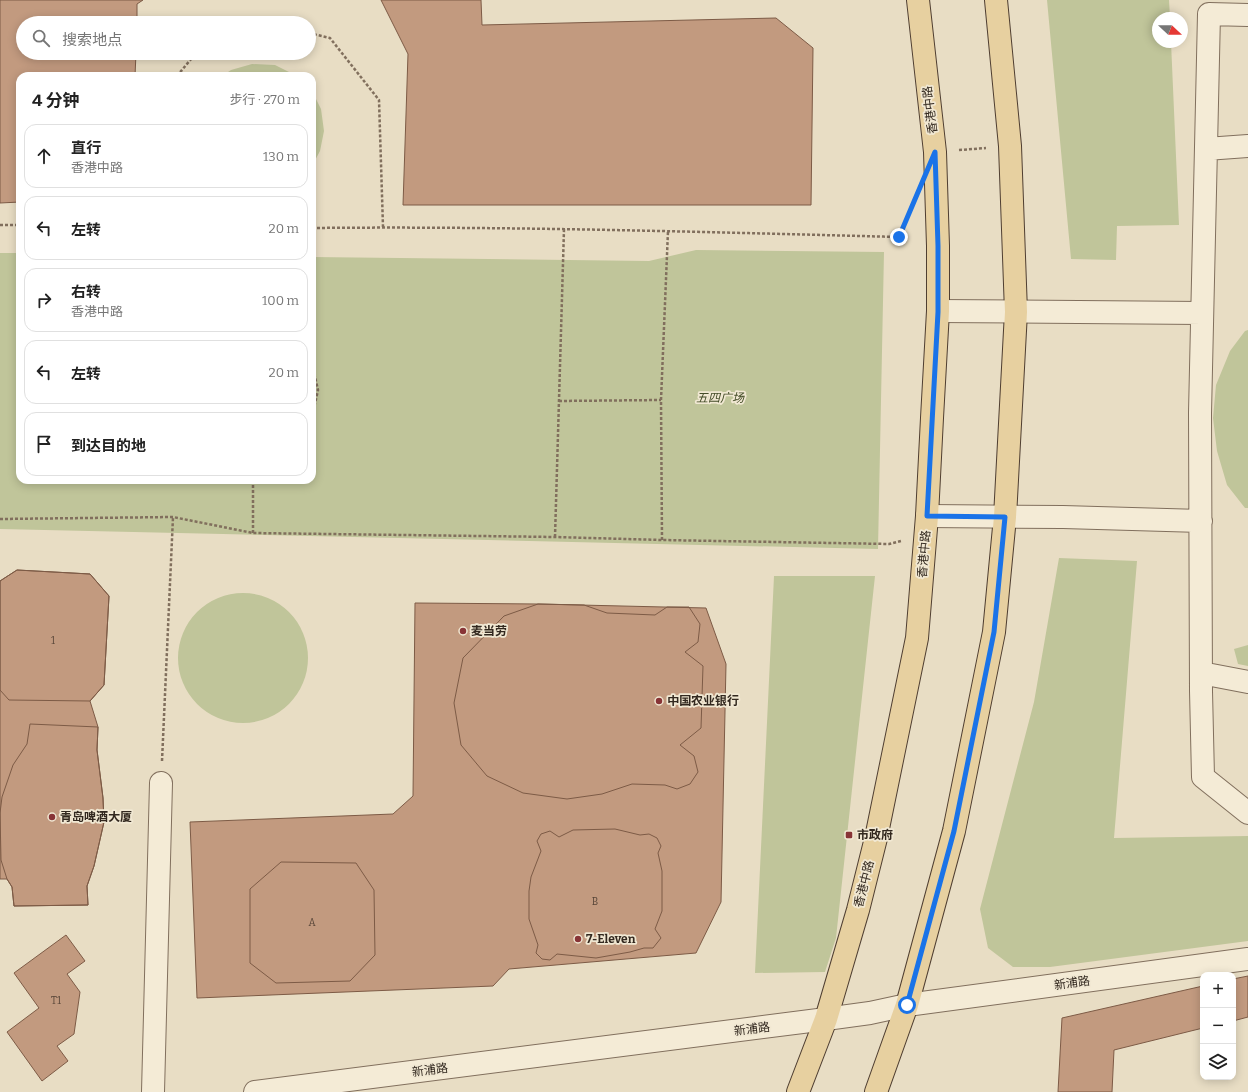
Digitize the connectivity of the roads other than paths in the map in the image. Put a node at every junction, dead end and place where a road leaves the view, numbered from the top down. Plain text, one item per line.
1 (918, 0) edge
2 (996, 0) edge
3 (1248, 15) edge
4 (1248, 146) edge
5 (1206, 149) junction
6 (938, 312) junction
7 (1016, 312) junction
8 (1202, 313) junction
9 (1005, 517) junction
10 (1201, 521) junction
11 (926, 526) junction
12 (1201, 673) junction
13 (1248, 682) edge
14 (161, 783) road end
15 (1248, 813) edge
16 (1248, 959) edge
17 (907, 1005) junction
18 (826, 1019) junction
19 (152, 1092) edge
20 (255, 1092) edge
21 (798, 1092) edge
22 (876, 1092) edge

1 - 6 main road, 香港中路
2 - 7 main road
3 - 5 street
4 - 5 street
5 - 8 street
6 - 7 street
6 - 11 main road, 香港中路
7 - 8 street
7 - 9 main road
8 - 10 street
9 - 10 street
9 - 11 street
9 - 17 main road
10 - 12 street
11 - 18 main road, 香港中路
12 - 13 street
12 - 15 street
14 - 19 street
16 - 17 street, 新浦路
17 - 18 street, 新浦路
17 - 22 main road
18 - 20 street, 新浦路
18 - 21 main road, 香港中路

